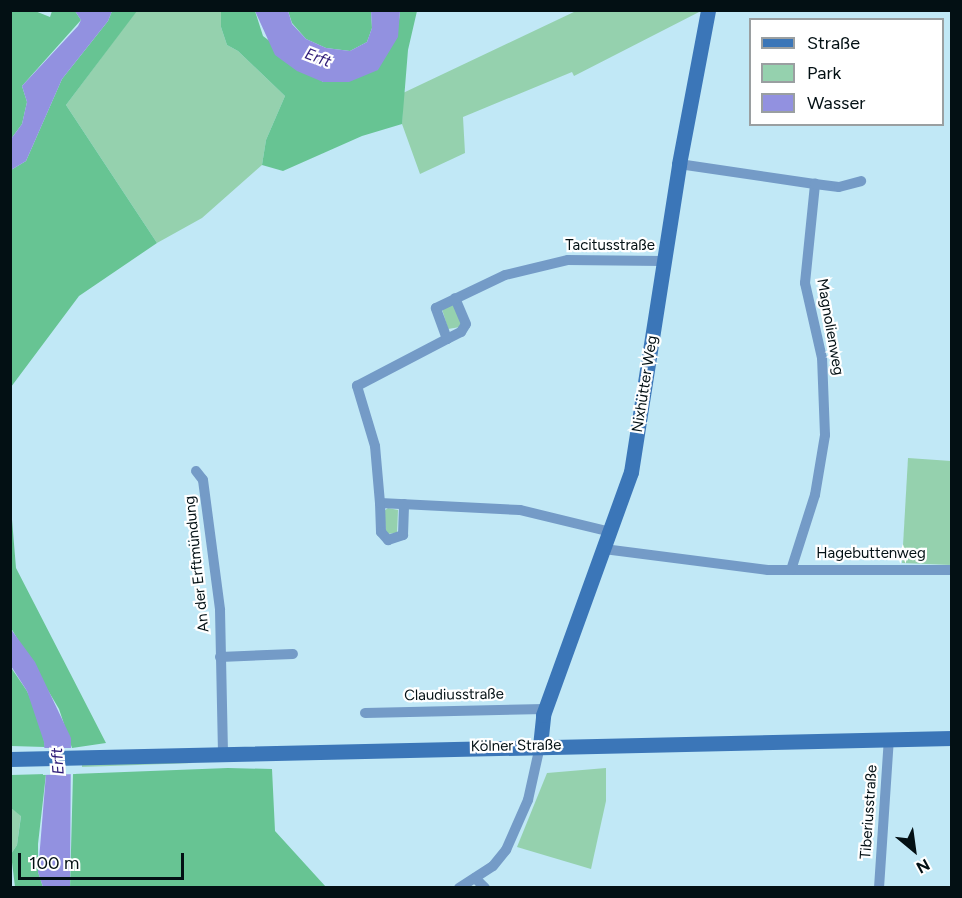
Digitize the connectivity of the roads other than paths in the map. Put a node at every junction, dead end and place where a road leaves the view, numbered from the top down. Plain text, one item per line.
1 (708, 10) edge
2 (679, 164) junction
3 (861, 181) dead end
4 (815, 184) junction
5 (663, 261) junction
6 (455, 298) junction
7 (447, 339) junction
8 (196, 471) dead end
9 (380, 503) junction
10 (404, 504) junction
11 (611, 532) junction
12 (604, 549) junction
13 (791, 570) junction
14 (951, 570) edge
15 (293, 654) dead end
16 (220, 657) junction
17 (545, 709) junction
18 (364, 713) dead end
19 (889, 738) junction
20 (951, 738) edge
21 (540, 746) junction
22 (223, 754) junction
23 (10, 759) edge
24 (475, 878) junction
25 (459, 888) edge
26 (485, 888) edge
27 (879, 888) edge

1 - 2 main road, Nixhütter Weg
2 - 4 street
2 - 5 main road, Nixhütter Weg
3 - 4 street
4 - 13 street, Magnolienweg
5 - 6 street, Tacitusstraße
5 - 11 main road, Nixhütter Weg
6 - 7 street
6 - 7 street, Tacitusstraße
7 - 9 street
8 - 16 street, An der Erftmündung
9 - 10 street
9 - 10 street
10 - 11 street
11 - 12 main road, Nixhütter Weg
12 - 13 street
12 - 17 main road, Nixhütter Weg
13 - 14 street, Hagebuttenweg
15 - 16 street
16 - 22 street, An der Erftmündung
17 - 18 street, Claudiusstraße
17 - 21 main road, Nixhütter Weg
19 - 20 main road, Kölner Straße
19 - 21 main road, Kölner Straße
19 - 27 street, Tiberiusstraße
21 - 22 main road, Kölner Straße
21 - 24 street
22 - 23 main road, Kölner Straße
24 - 25 street
24 - 26 street

